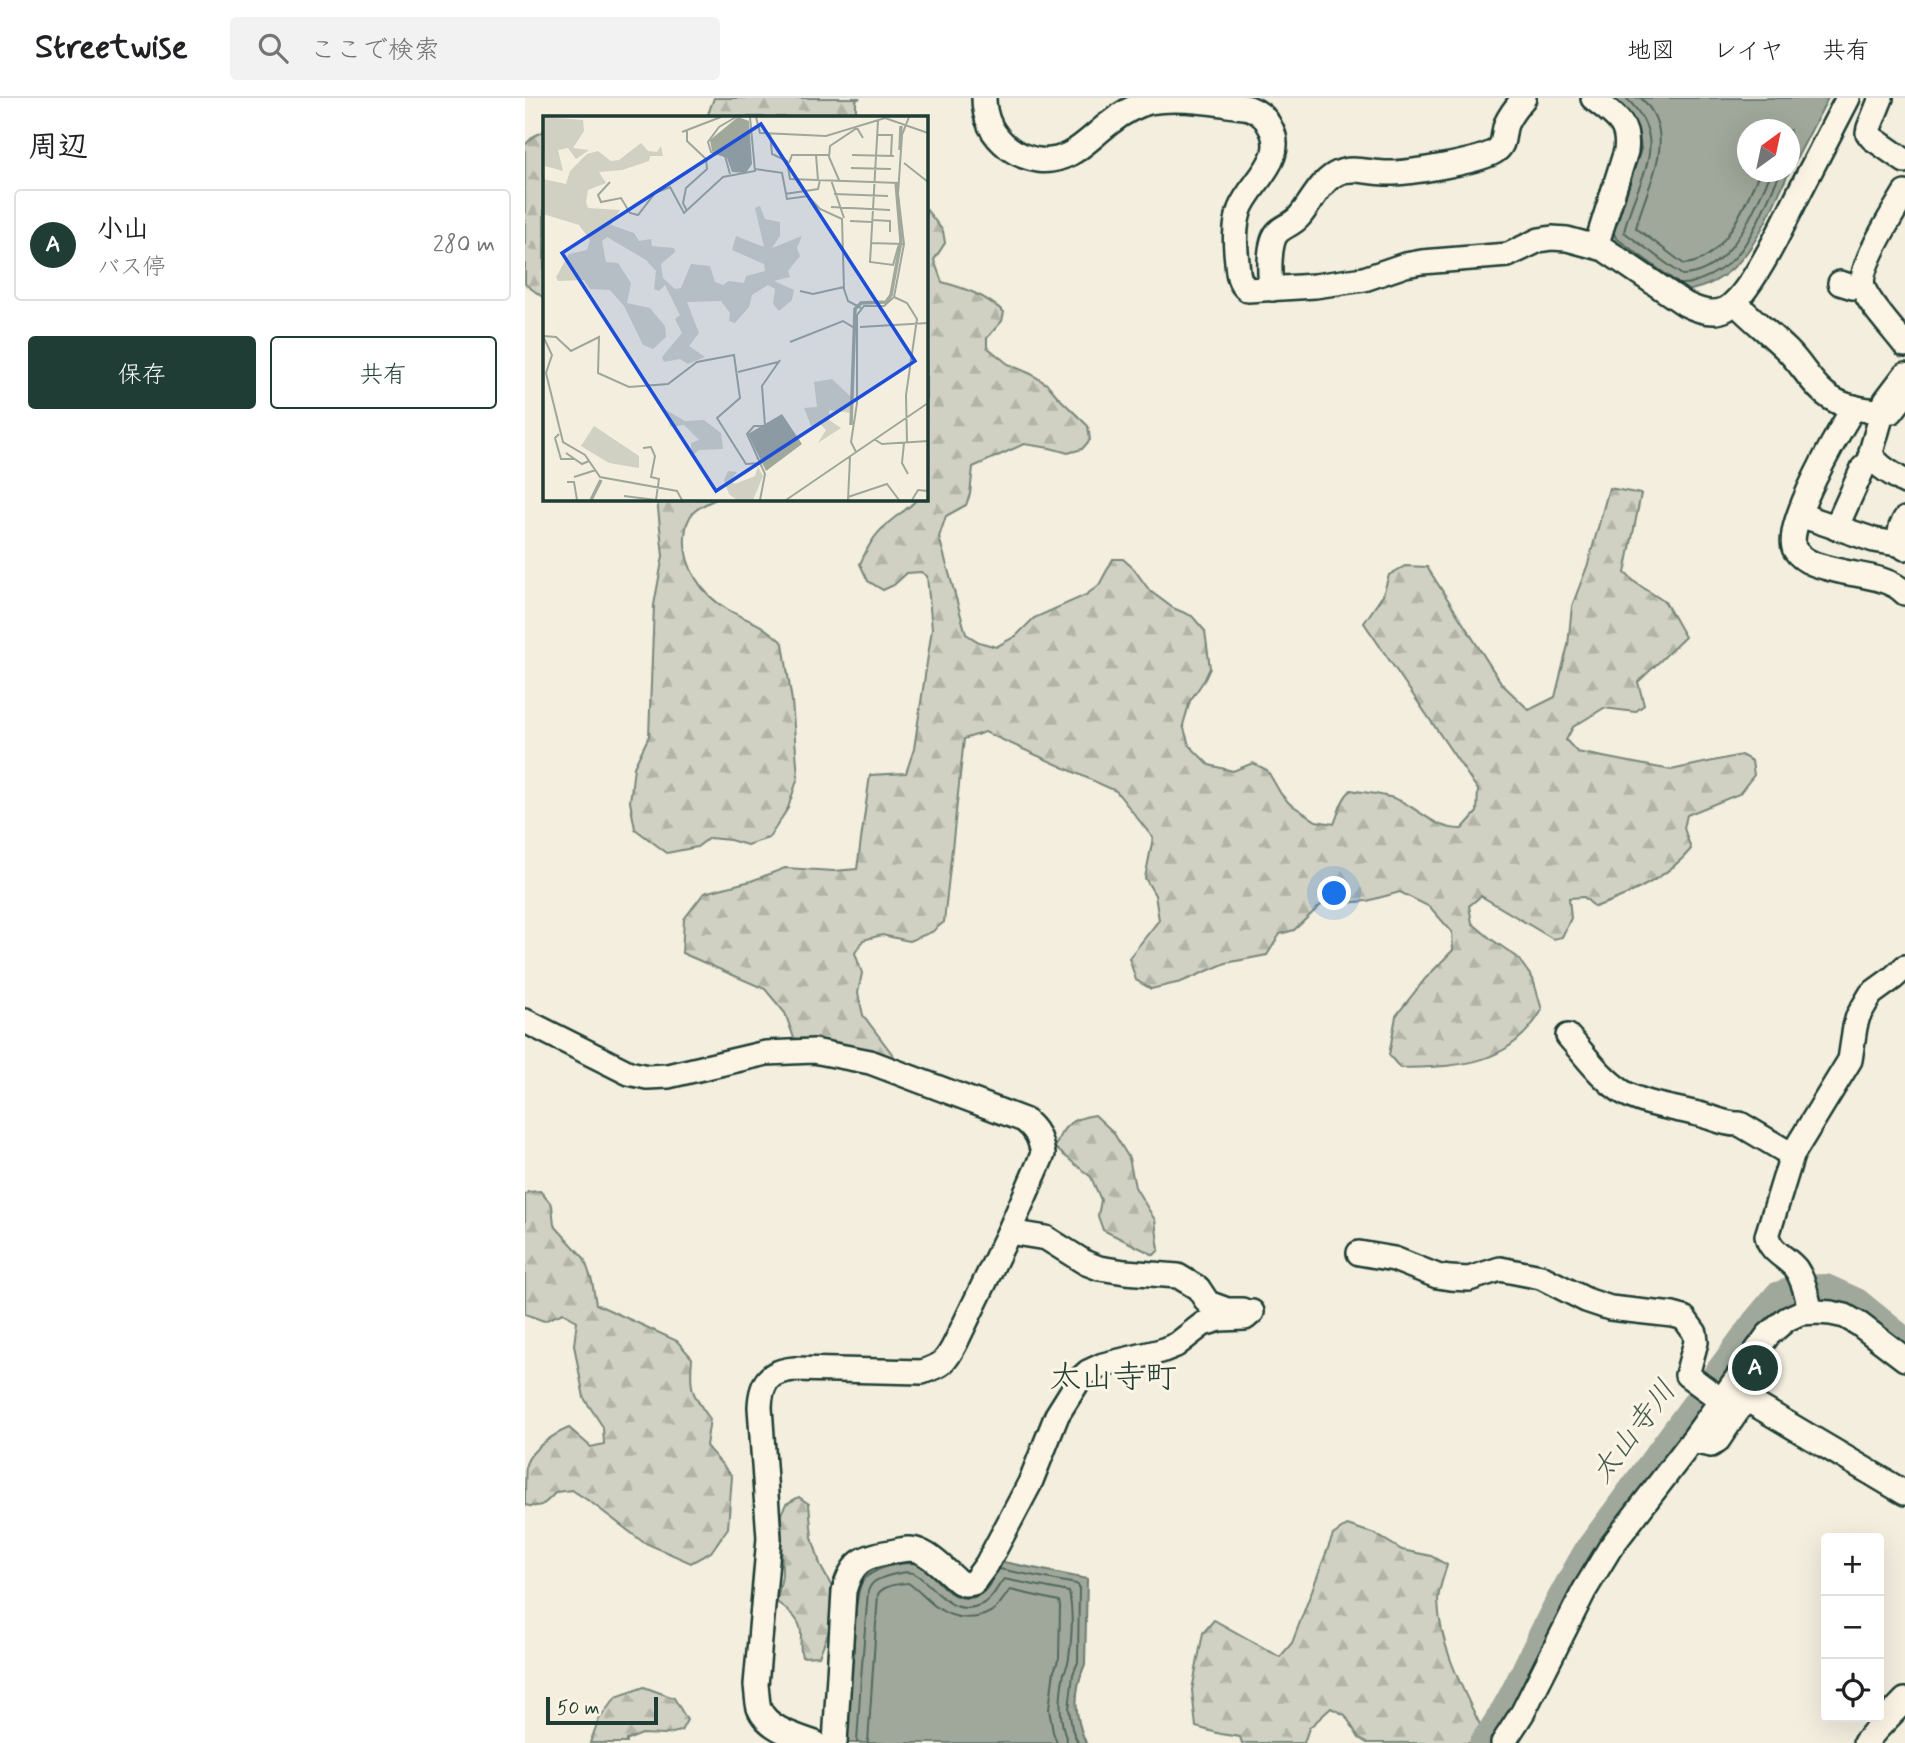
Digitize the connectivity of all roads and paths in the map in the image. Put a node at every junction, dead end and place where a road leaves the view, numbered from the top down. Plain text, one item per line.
1 (984, 98) edge
2 (1524, 98) edge
3 (1593, 98) edge
4 (1848, 98) edge
5 (1881, 98) edge
6 (1905, 161) edge
7 (1905, 193) edge
8 (1596, 246) junction
9 (1840, 283) dead end
10 (1863, 286) junction
11 (1272, 289) junction
12 (1735, 302) junction
13 (1905, 345) edge
14 (1905, 375) edge
15 (1905, 394) edge
16 (1854, 407) junction
17 (1883, 411) junction
18 (1873, 458) junction
19 (1905, 482) edge
20 (1800, 515) junction
21 (1905, 519) edge
22 (1836, 528) junction
23 (1902, 546) edge
24 (1905, 593) edge
25 (1905, 967) edge
26 (525, 1020) edge
27 (1568, 1036) dead end
28 (1792, 1155) junction
29 (1009, 1232) junction
30 (1359, 1253) dead end
31 (1811, 1312) junction
32 (1758, 1349) junction
33 (1905, 1359) edge
34 (1712, 1394) junction
35 (1746, 1399) junction
36 (1692, 1441) junction
37 (1905, 1493) edge
38 (1905, 1700) edge
39 (815, 1743) edge
40 (835, 1743) edge
41 (1503, 1743) edge
42 (1865, 1743) edge

1 - 11 street
2 - 11 street
3 - 8 street
4 - 12 street
5 - 6 street
7 - 10 street
8 - 11 street
8 - 12 street
9 - 10 street
10 - 13 street
12 - 16 street
14 - 17 street
15 - 17 street
16 - 17 street
16 - 20 street
17 - 18 street
18 - 19 street
18 - 22 street
20 - 22 street
20 - 24 street
21 - 23 street
22 - 23 street
25 - 28 street
26 - 29 street
27 - 28 street
28 - 31 street
29 - 39 street
29 - 40 street
30 - 34 street
31 - 32 street
31 - 33 street
32 - 34 street
32 - 35 street
34 - 36 street
35 - 36 street
35 - 37 street
36 - 41 street
38 - 42 street

